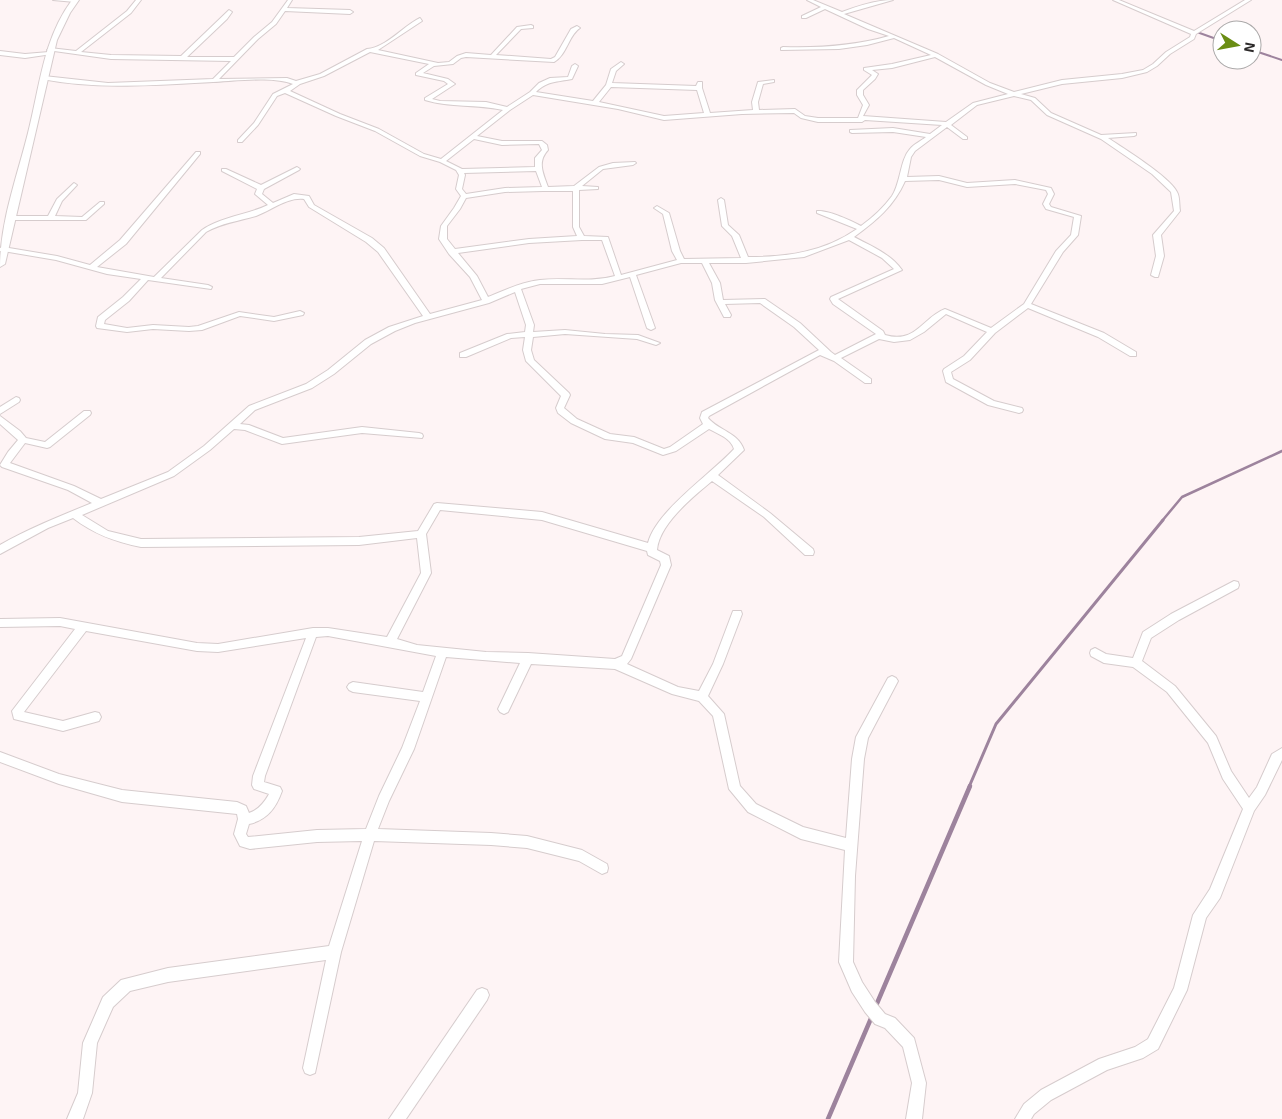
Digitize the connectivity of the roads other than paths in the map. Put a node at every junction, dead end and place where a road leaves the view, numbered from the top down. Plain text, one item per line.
1 (56, 0) edge
2 (139, 0) edge
3 (290, 0) edge
4 (809, 0) edge
5 (891, 0) edge
6 (1115, 0) edge
7 (1249, 0) edge
8 (76, 1) edge
9 (824, 8) junction
10 (285, 9) junction
11 (228, 12) dead end
12 (350, 12) dead end
13 (841, 12) junction
14 (804, 17) dead end
15 (420, 20) dead end
16 (531, 27) dead end
17 (577, 28) dead end
18 (1194, 33) junction
19 (894, 36) junction
20 (783, 49) dead end
21 (373, 50) junction
22 (49, 52) junction
23 (78, 52) junction
24 (0, 53) edge
25 (936, 55) junction
26 (183, 57) junction
27 (492, 57) junction
28 (236, 59) junction
29 (433, 64) junction
30 (621, 64) dead end
31 (575, 66) dead end
32 (44, 78) junction
33 (215, 80) junction
34 (772, 81) dead end
35 (296, 83) junction
36 (609, 85) junction
37 (288, 89) junction
38 (532, 93) junction
39 (1013, 94) junction
40 (595, 103) junction
41 (508, 108) junction
42 (756, 112) junction
43 (708, 115) junction
44 (864, 118) junction
45 (946, 124) junction
46 (852, 131) dead end
47 (1134, 134) dead end
48 (930, 136) junction
49 (472, 137) junction
50 (965, 138) dead end
51 (1104, 138) junction
52 (240, 141) dead end
53 (198, 153) dead end
54 (442, 160) junction
55 (633, 163) dead end
56 (297, 169) dead end
57 (540, 169) junction
58 (224, 170) dead end
59 (461, 171) junction
60 (903, 179) junction
61 (74, 185) dead end
62 (261, 188) junction
63 (576, 188) junction
64 (596, 188) dead end
65 (546, 190) junction
66 (464, 196) junction
67 (721, 200) dead end
68 (102, 203) dead end
69 (272, 205) junction
70 (657, 208) dead end
71 (819, 212) dead end
72 (10, 218) junction
73 (50, 218) junction
74 (862, 229) junction
75 (582, 238) junction
76 (850, 238) junction
77 (3, 249) junction
78 (452, 252) junction
79 (681, 261) junction
80 (705, 261) junction
81 (746, 261) junction
82 (0, 264) edge
83 (91, 268) junction
84 (632, 273) junction
85 (1155, 275) dead end
86 (146, 278) junction
87 (619, 278) junction
88 (155, 280) junction
89 (208, 287) dead end
90 (516, 288) junction
91 (486, 301) junction
92 (720, 302) junction
93 (1027, 305) junction
94 (300, 312) dead end
95 (727, 315) dead end
96 (428, 317) junction
97 (651, 328) dead end
98 (992, 331) junction
99 (530, 334) junction
100 (879, 337) junction
101 (656, 343) dead end
102 (1133, 354) dead end
103 (463, 355) dead end
104 (831, 355) junction
105 (868, 381) dead end
106 (16, 400) dead end
107 (1019, 410) dead end
108 (0, 411) edge
109 (87, 413) dead end
110 (0, 419) edge
111 (708, 425) junction
112 (232, 426) junction
113 (419, 436) dead end
114 (23, 440) junction
115 (711, 476) junction
116 (100, 503) junction
117 (74, 514) junction
118 (421, 534) junction
119 (647, 545) junction
120 (0, 550) edge
121 (809, 552) dead end
122 (1234, 585) dead end
123 (737, 614) dead end
124 (0, 623) edge
125 (82, 628) junction
126 (313, 632) junction
127 (390, 642) junction
128 (443, 651) junction
129 (1095, 653) dead end
130 (528, 658) junction
131 (1136, 663) junction
132 (616, 664) junction
133 (892, 681) dead end
134 (353, 687) dead end
135 (426, 697) junction
136 (702, 697) junction
137 (504, 709) dead end
138 (96, 717) dead end
139 (1282, 754) edge
140 (0, 757) edge
141 (1249, 808) junction
142 (244, 819) junction
143 (370, 835) junction
144 (852, 845) junction
145 (602, 868) dead end
146 (334, 952) junction
147 (482, 995) dead end
148 (310, 1068) dead end
149 (75, 1119) edge
150 (397, 1119) edge
151 (914, 1119) edge
152 (1023, 1119) edge

1 - 8 street
2 - 23 street
3 - 10 street
4 - 9 street
5 - 13 street
6 - 18 street
7 - 18 street
8 - 22 main road
9 - 13 street
9 - 14 street
10 - 12 street
10 - 28 street
11 - 26 street
13 - 19 street
15 - 21 street
16 - 27 street
17 - 27 street
18 - 39 street
19 - 20 street
19 - 25 street
21 - 29 street
21 - 35 street
22 - 23 street
22 - 24 street
22 - 32 main road
23 - 26 street
25 - 39 street
25 - 44 street
26 - 28 street
27 - 29 street
28 - 33 street
29 - 41 street
30 - 36 street
31 - 38 street
32 - 33 street
32 - 72 main road
33 - 35 street
34 - 42 street
35 - 37 street
36 - 40 street
36 - 43 street
37 - 52 street
37 - 54 street
38 - 40 street
38 - 41 street
39 - 45 street
39 - 51 street
40 - 43 street
41 - 49 street
42 - 43 street
42 - 44 street
44 - 45 street
45 - 48 street
45 - 50 street
46 - 48 street
47 - 51 street
48 - 60 street
49 - 54 street
49 - 57 street
51 - 85 street
53 - 83 street
54 - 59 street
55 - 63 street
56 - 62 street
57 - 59 street
57 - 65 street
58 - 62 street
59 - 66 street
60 - 74 street
60 - 93 street
61 - 73 street
62 - 69 street
63 - 64 street
63 - 65 street
63 - 75 street
65 - 66 street
66 - 78 street
67 - 81 street
68 - 73 street
69 - 88 street
69 - 96 street
70 - 79 street
71 - 74 street
72 - 73 street
72 - 77 main road
74 - 76 street
75 - 78 street
75 - 87 street
76 - 81 street
76 - 100 street
77 - 82 main road
77 - 83 street
78 - 91 street
79 - 80 street
79 - 84 street
80 - 81 street
80 - 92 street
83 - 86 street
84 - 87 street
84 - 97 street
86 - 88 street
86 - 94 street
87 - 90 street
88 - 89 street
90 - 91 street
90 - 99 street
91 - 96 street
92 - 95 street
92 - 104 street
93 - 98 street
93 - 102 street
96 - 112 street
98 - 100 street
98 - 107 street
99 - 101 street
99 - 103 street
99 - 111 street
100 - 104 street
104 - 105 street
104 - 111 street
106 - 108 street
109 - 114 street
110 - 114 street
111 - 115 street
112 - 113 street
112 - 116 street
114 - 116 street
115 - 119 street
115 - 121 street
116 - 117 street
117 - 118 street
117 - 120 street
118 - 119 street
118 - 127 street
119 - 132 street
122 - 131 street
123 - 136 street
124 - 125 street
125 - 126 street
125 - 138 street
126 - 127 street
126 - 142 street
127 - 128 street
128 - 130 street
128 - 135 street
129 - 131 street
130 - 132 street
130 - 137 street
131 - 141 street
132 - 136 street
133 - 144 street
134 - 135 street
135 - 143 street
136 - 144 street
139 - 141 street
140 - 142 street
141 - 152 street
142 - 143 street
143 - 145 street
143 - 146 street
144 - 151 street
146 - 148 street
146 - 149 street
147 - 150 street

